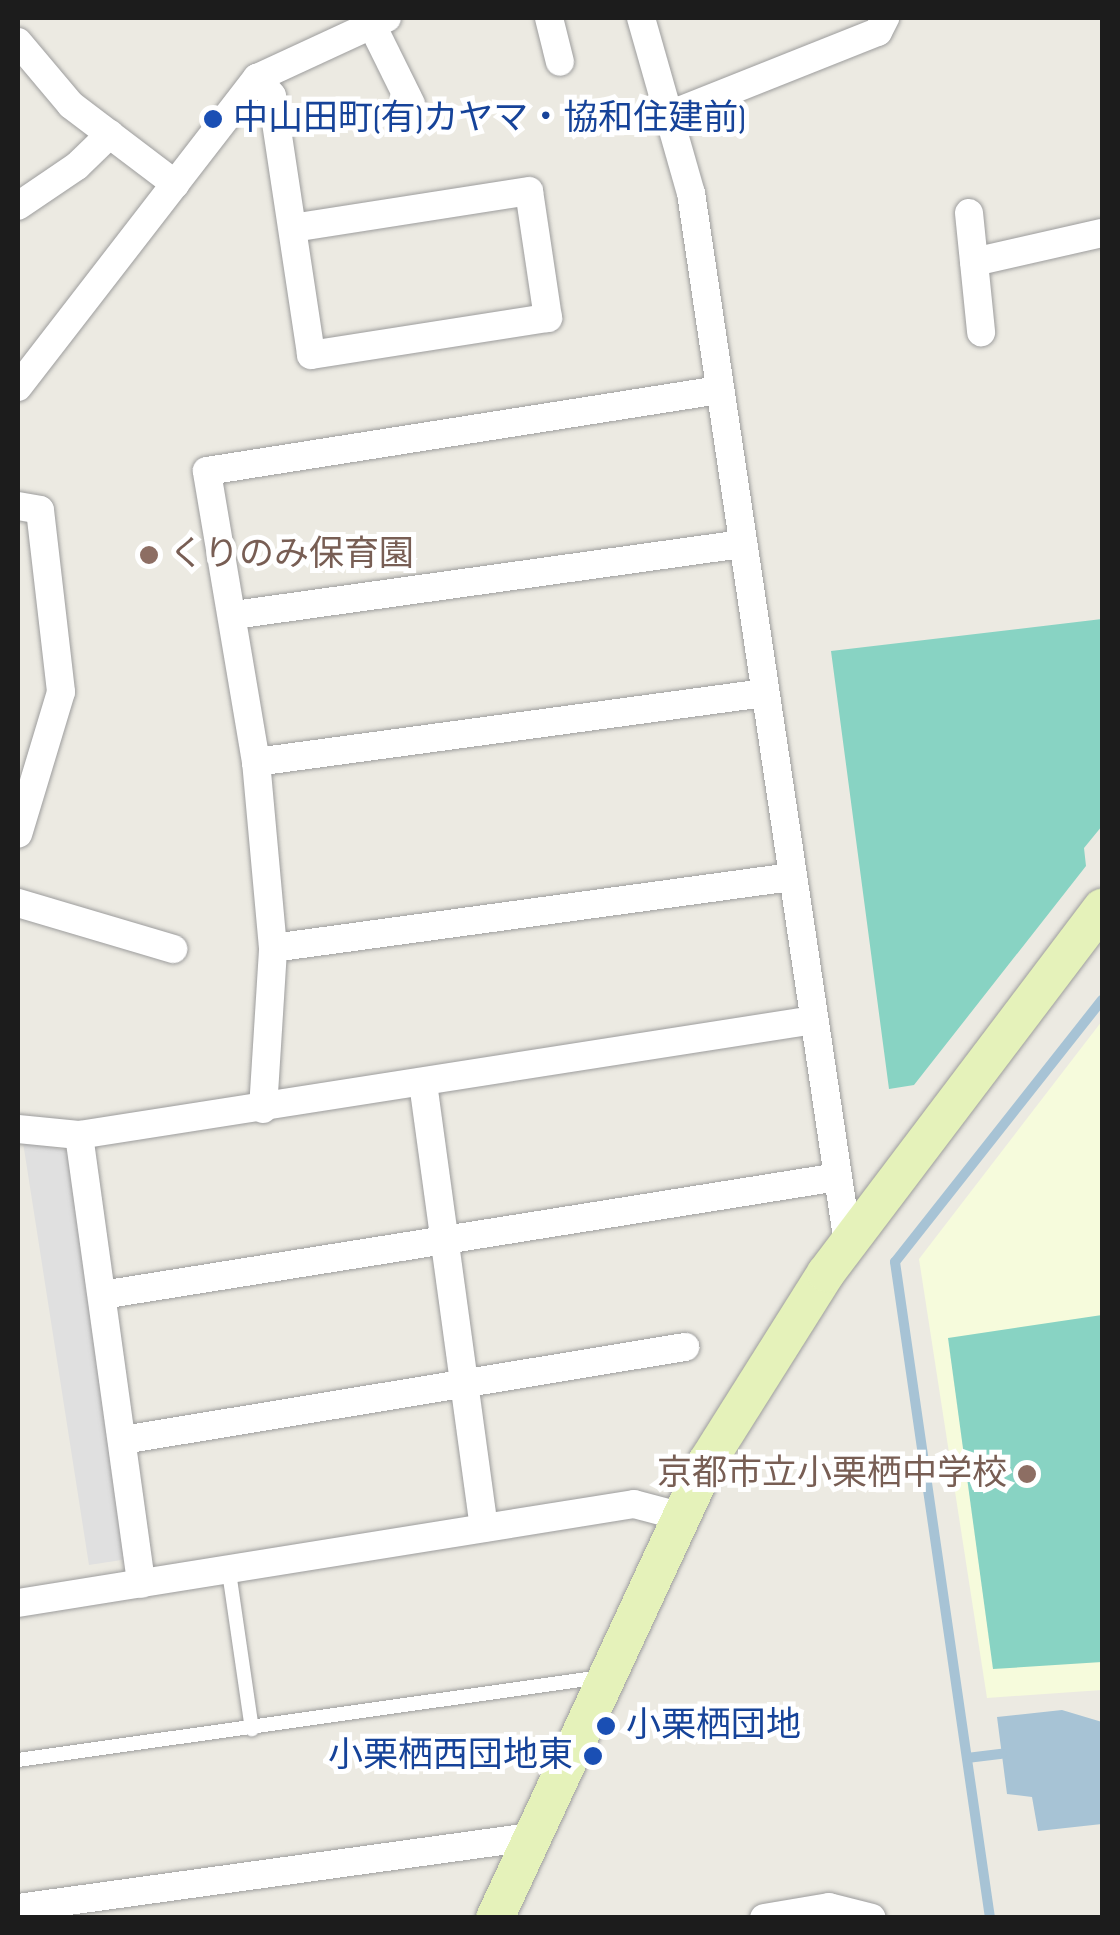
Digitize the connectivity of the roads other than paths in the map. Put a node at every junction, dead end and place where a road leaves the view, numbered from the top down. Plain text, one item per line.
1 (550, 18) edge
2 (641, 18) edge
3 (886, 18) edge
4 (380, 21) edge
5 (18, 42) edge
6 (560, 62) dead end
7 (257, 78) junction
8 (411, 104) dead end
9 (668, 115) junction
10 (110, 134) junction
11 (175, 184) junction
12 (18, 206) edge
13 (969, 213) dead end
14 (292, 228) junction
15 (1102, 234) edge
16 (974, 262) junction
17 (981, 332) dead end
18 (18, 387) edge
19 (719, 390) junction
20 (18, 506) edge
21 (742, 544) junction
22 (234, 615) junction
23 (764, 694) junction
24 (256, 762) junction
25 (18, 834) edge
26 (791, 877) junction
27 (18, 903) edge
28 (1102, 908) edge
29 (273, 948) junction
30 (173, 949) dead end
31 (813, 1020) junction
32 (424, 1082) junction
33 (263, 1109) junction
34 (18, 1128) edge
35 (79, 1135) junction
36 (838, 1177) junction
37 (444, 1241) junction
38 (848, 1243) junction
39 (102, 1295) junction
40 (685, 1347) dead end
41 (463, 1384) junction
42 (123, 1440) junction
43 (679, 1516) junction
44 (484, 1528) junction
45 (229, 1572) junction
46 (141, 1584) junction
47 (18, 1602) edge
48 (602, 1676) junction
49 (252, 1728) junction
50 (18, 1760) edge
51 (530, 1837) junction
52 (18, 1908) edge
53 (495, 1918) edge
54 (764, 1918) edge
55 (872, 1918) edge

1 - 6 street
2 - 9 street
3 - 9 street
4 - 7 street
4 - 8 street
5 - 10 street
7 - 11 street
7 - 14 street
9 - 19 street
10 - 11 street
10 - 12 street
11 - 18 street
13 - 16 street
14 - 14 street
15 - 16 street
16 - 17 street
19 - 21 street
19 - 22 street
20 - 25 street
21 - 22 street
21 - 23 street
22 - 24 street
23 - 24 street
23 - 26 street
24 - 29 street
26 - 29 street
26 - 31 street
27 - 30 street
28 - 38 street
29 - 33 street
31 - 32 street
31 - 36 street
32 - 33 street
32 - 37 street
33 - 35 street
34 - 35 street
35 - 39 street
36 - 37 street
36 - 38 street
37 - 39 street
37 - 41 street
38 - 43 street
39 - 42 street
40 - 41 street
41 - 42 street
41 - 44 street
42 - 46 street
43 - 44 street
43 - 48 street
44 - 45 street
45 - 46 street
45 - 49 lane
46 - 47 street
48 - 49 lane
48 - 51 street
49 - 50 lane
51 - 52 street
51 - 53 street
54 - 55 street

